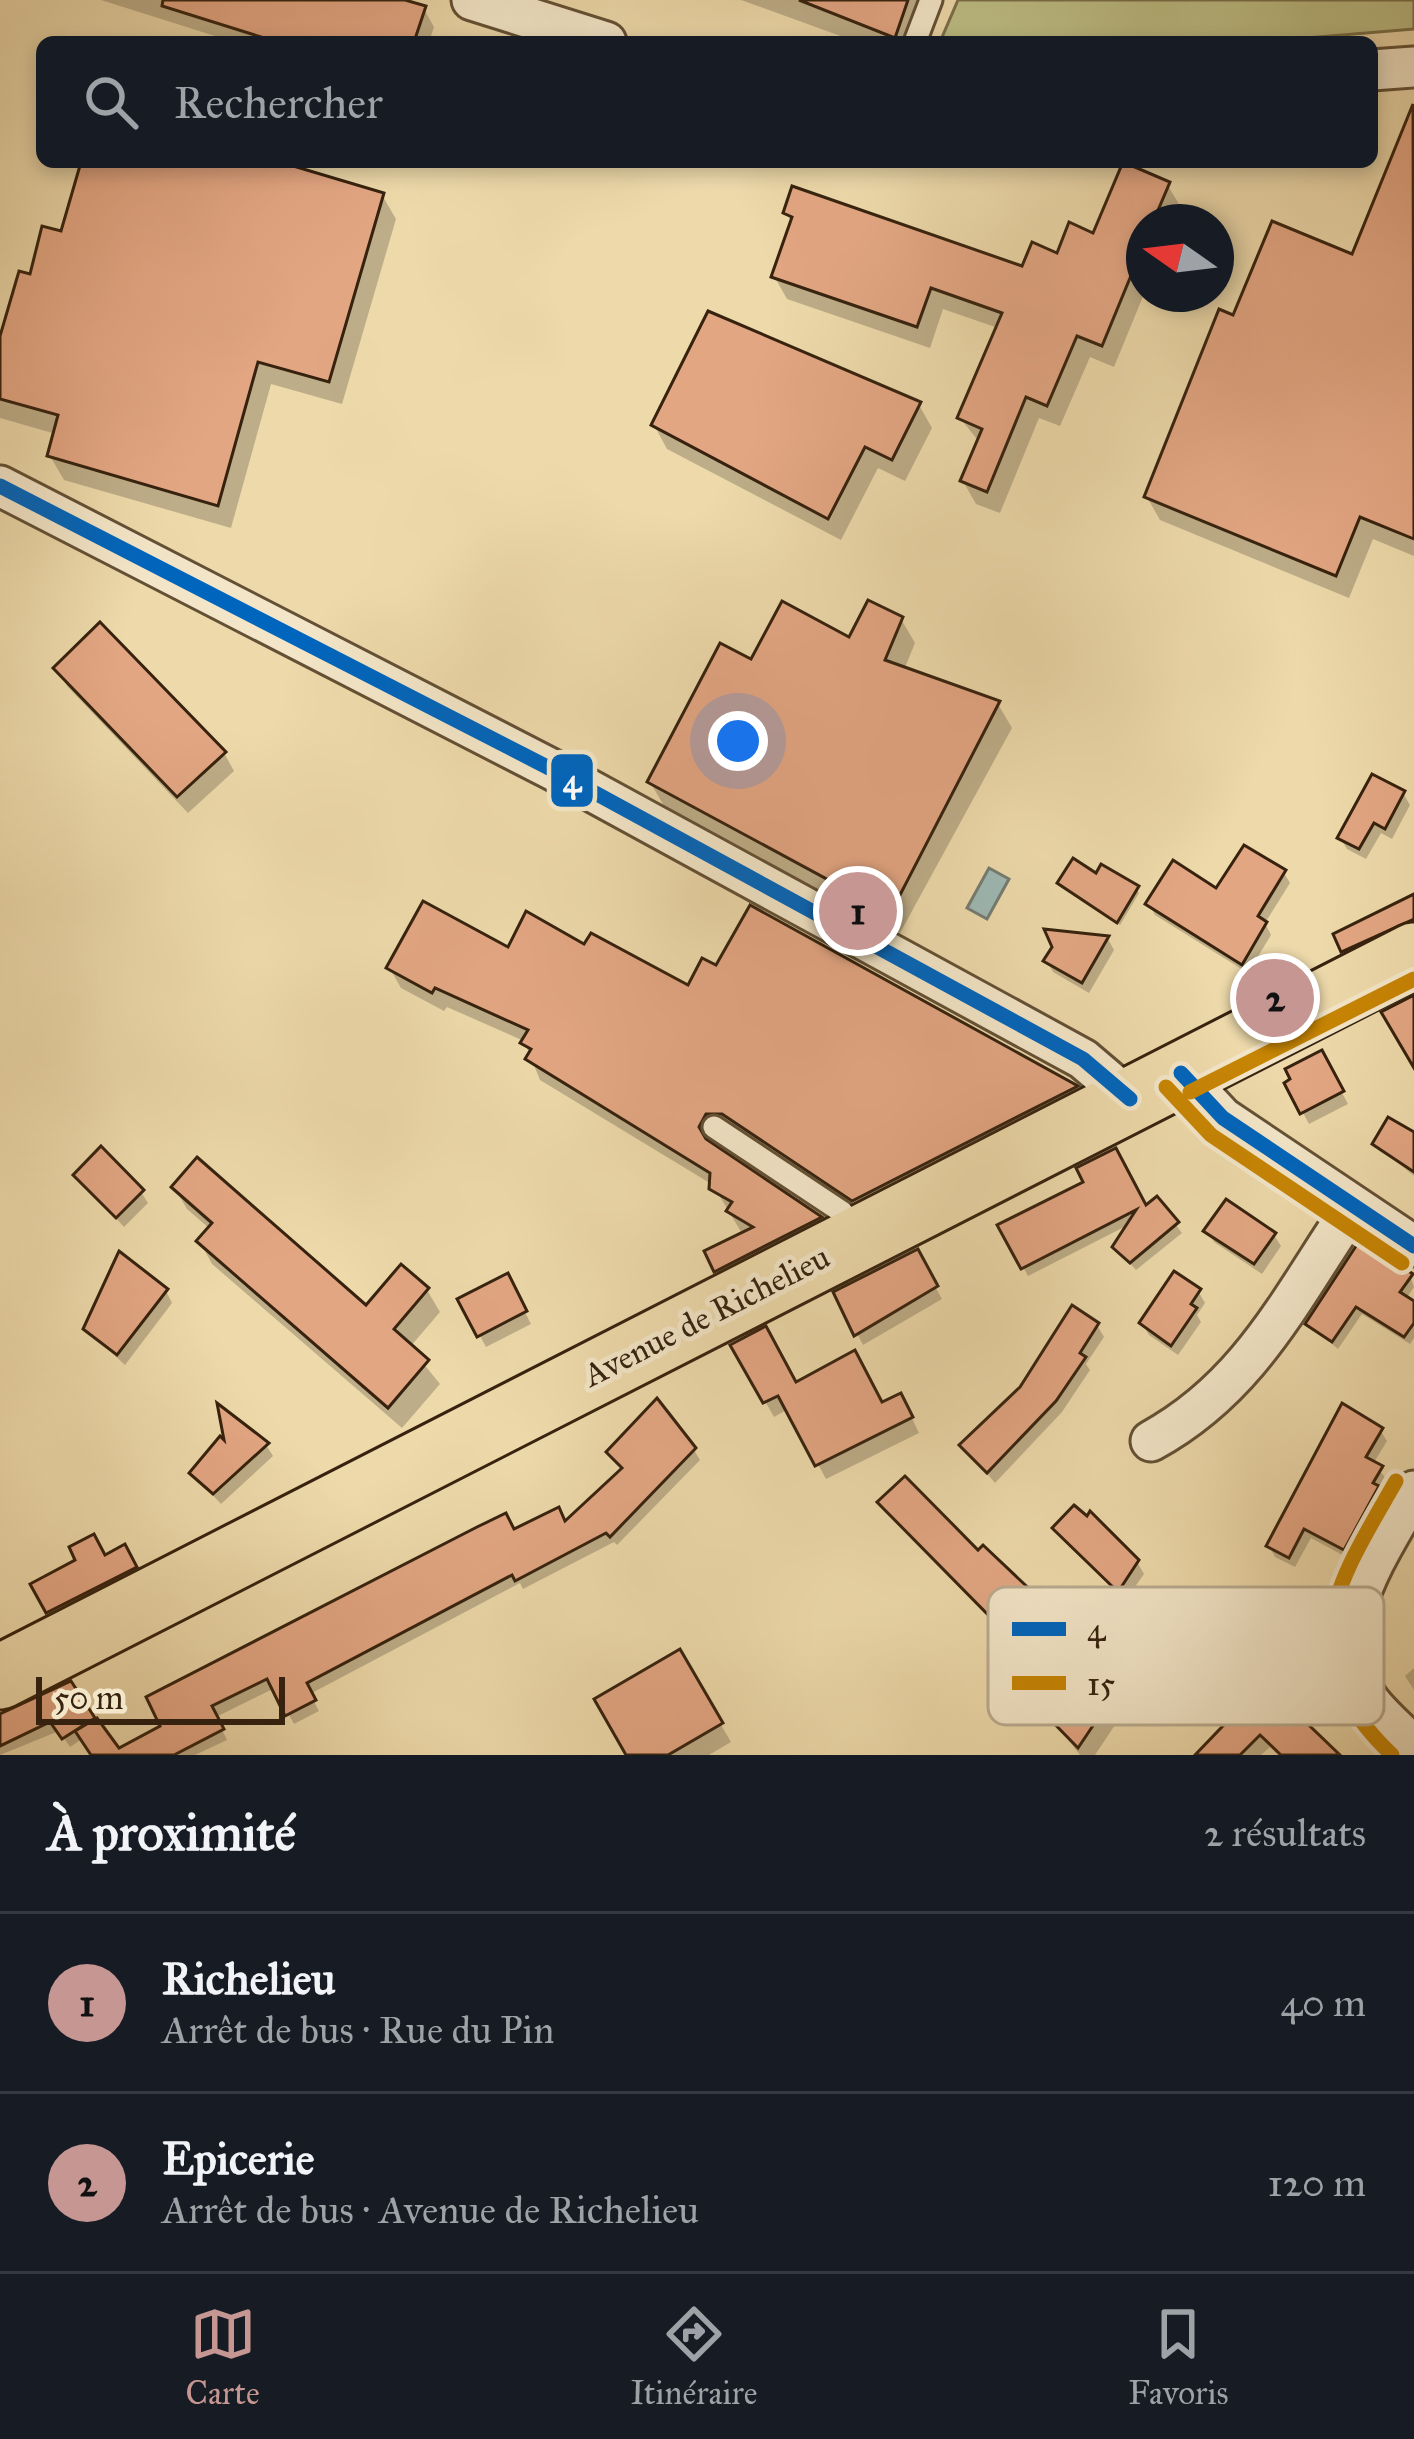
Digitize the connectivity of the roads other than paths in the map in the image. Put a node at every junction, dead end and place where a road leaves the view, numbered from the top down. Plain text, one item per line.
1 (472, 0) edge
2 (931, 0) edge
3 (587, 36) edge
4 (917, 36) edge
5 (1414, 67) edge
6 (1378, 70) edge
7 (0, 486) edge
8 (1414, 955) edge
9 (1155, 1086) junction
10 (714, 1127) dead end
11 (1352, 1207) junction
12 (857, 1239) junction
13 (1414, 1246) edge
14 (1151, 1441) dead end
15 (1414, 1490) edge
16 (1362, 1587) edge
17 (0, 1677) edge
18 (1384, 1716) edge
19 (1414, 1747) edge

1 - 3 street
2 - 4 lane
5 - 6 street
7 - 9 street
8 - 9 main road, Avenue de Richelieu
9 - 11 street
9 - 12 main road, Avenue de Richelieu
10 - 12 lane
11 - 13 street
11 - 14 street
12 - 17 main road, Avenue de Richelieu
15 - 16 street
18 - 19 street

